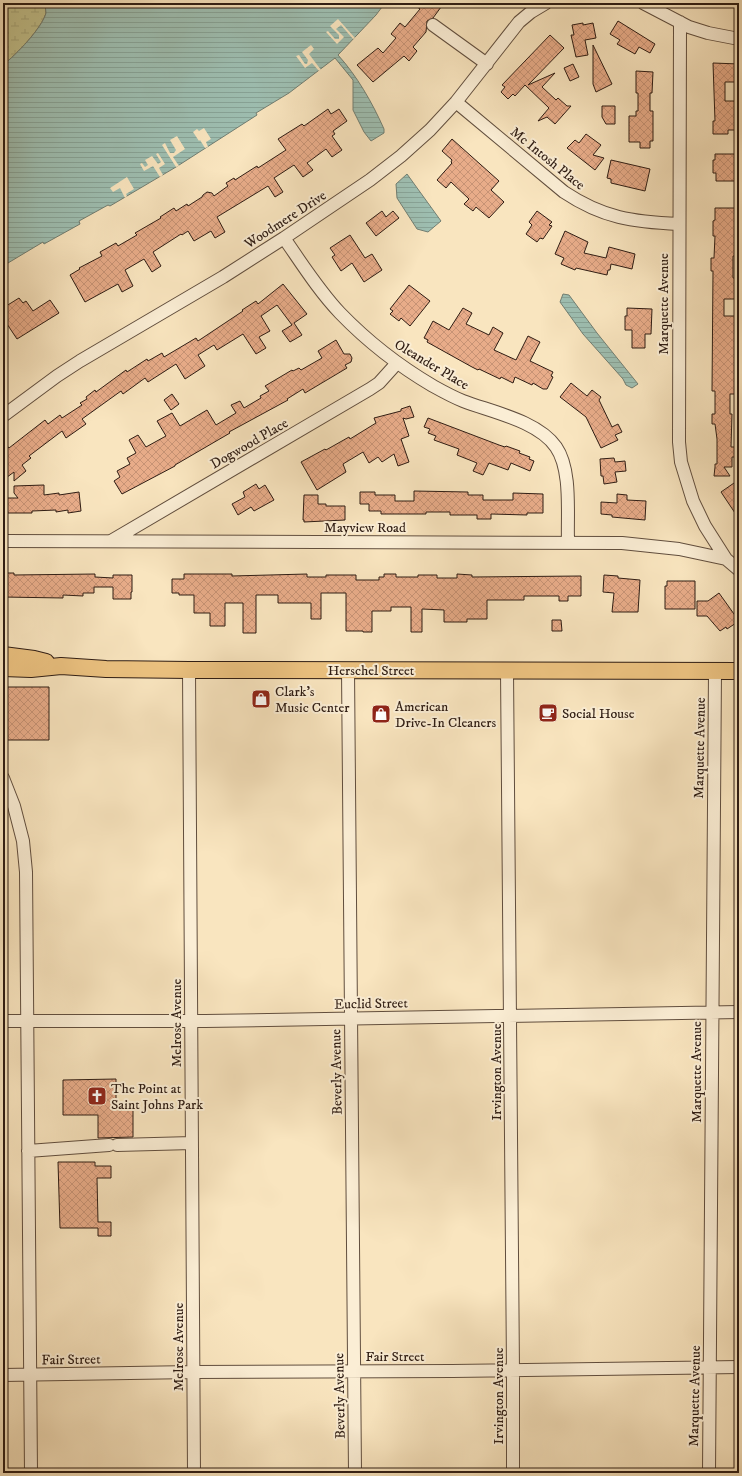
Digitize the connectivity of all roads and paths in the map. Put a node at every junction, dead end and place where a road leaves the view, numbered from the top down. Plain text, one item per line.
1 (546, 3) edge
2 (643, 3) edge
3 (680, 22) junction
4 (434, 25) dead end
5 (739, 39) edge
6 (486, 64) junction
7 (456, 102) junction
8 (679, 224) junction
9 (284, 238) junction
10 (397, 363) junction
11 (3, 416) edge
12 (3, 542) edge
13 (110, 542) junction
14 (568, 542) junction
15 (726, 559) junction
16 (739, 570) edge
17 (3, 655) edge
18 (61, 666) junction
19 (3, 668) edge
20 (189, 670) junction
21 (348, 670) junction
22 (507, 670) junction
23 (739, 671) edge
24 (715, 672) junction
25 (3, 778) edge
26 (712, 1012) junction
27 (739, 1012) edge
28 (511, 1016) junction
29 (351, 1018) junction
30 (3, 1021) edge
31 (27, 1021) junction
32 (191, 1021) junction
33 (192, 1144) junction
34 (28, 1151) junction
35 (710, 1367) junction
36 (739, 1367) edge
37 (513, 1370) junction
38 (354, 1371) junction
39 (193, 1372) junction
40 (3, 1375) edge
41 (30, 1375) junction
42 (31, 1473) edge
43 (194, 1473) edge
44 (355, 1473) edge
45 (513, 1473) edge
46 (709, 1473) edge

1 - 6 street, Woodmere Drive
2 - 3 street
3 - 5 street
3 - 8 street, Marquette Avenue
4 - 6 street
6 - 7 street, Woodmere Drive
7 - 8 street, Mc Intosh Place
7 - 9 street, Woodmere Drive
8 - 15 street, Marquette Avenue
9 - 10 street, Oleander Place
9 - 11 street, Woodmere Drive
10 - 13 street, Dogwood Place
10 - 14 street, Oleander Place
12 - 13 street, Mayview Road
13 - 14 street, Mayview Road
14 - 15 street, Mayview Road
15 - 16 street, Marquette Avenue
17 - 18 main road
18 - 19 main road, Herschel Street
18 - 20 main road, Herschel Street
20 - 21 main road, Herschel Street
20 - 32 street, Melrose Avenue
21 - 22 main road, Herschel Street
21 - 29 street, Beverly Avenue
22 - 24 main road, Herschel Street
22 - 28 street, Irvington Avenue
23 - 24 main road, Herschel Street
24 - 26 street, Marquette Avenue
25 - 31 street
26 - 27 street, Euclid Street
26 - 28 street, Euclid Street
26 - 35 street, Marquette Avenue
28 - 29 street, Euclid Street
28 - 37 street, Irvington Avenue
29 - 32 street, Euclid Street
29 - 38 street, Beverly Avenue
30 - 31 street, Euclid Street
31 - 32 street, Euclid Street
31 - 34 street
32 - 33 street, Melrose Avenue
33 - 34 street
33 - 39 street, Melrose Avenue
34 - 41 street
35 - 36 street, Fair Street
35 - 37 street, Fair Street
35 - 46 street, Marquette Avenue
37 - 38 street, Fair Street
37 - 45 street, Irvington Avenue
38 - 39 street, Fair Street
38 - 44 street, Beverly Avenue
39 - 41 street, Fair Street
39 - 43 street, Melrose Avenue
40 - 41 street, Fair Street
41 - 42 street

